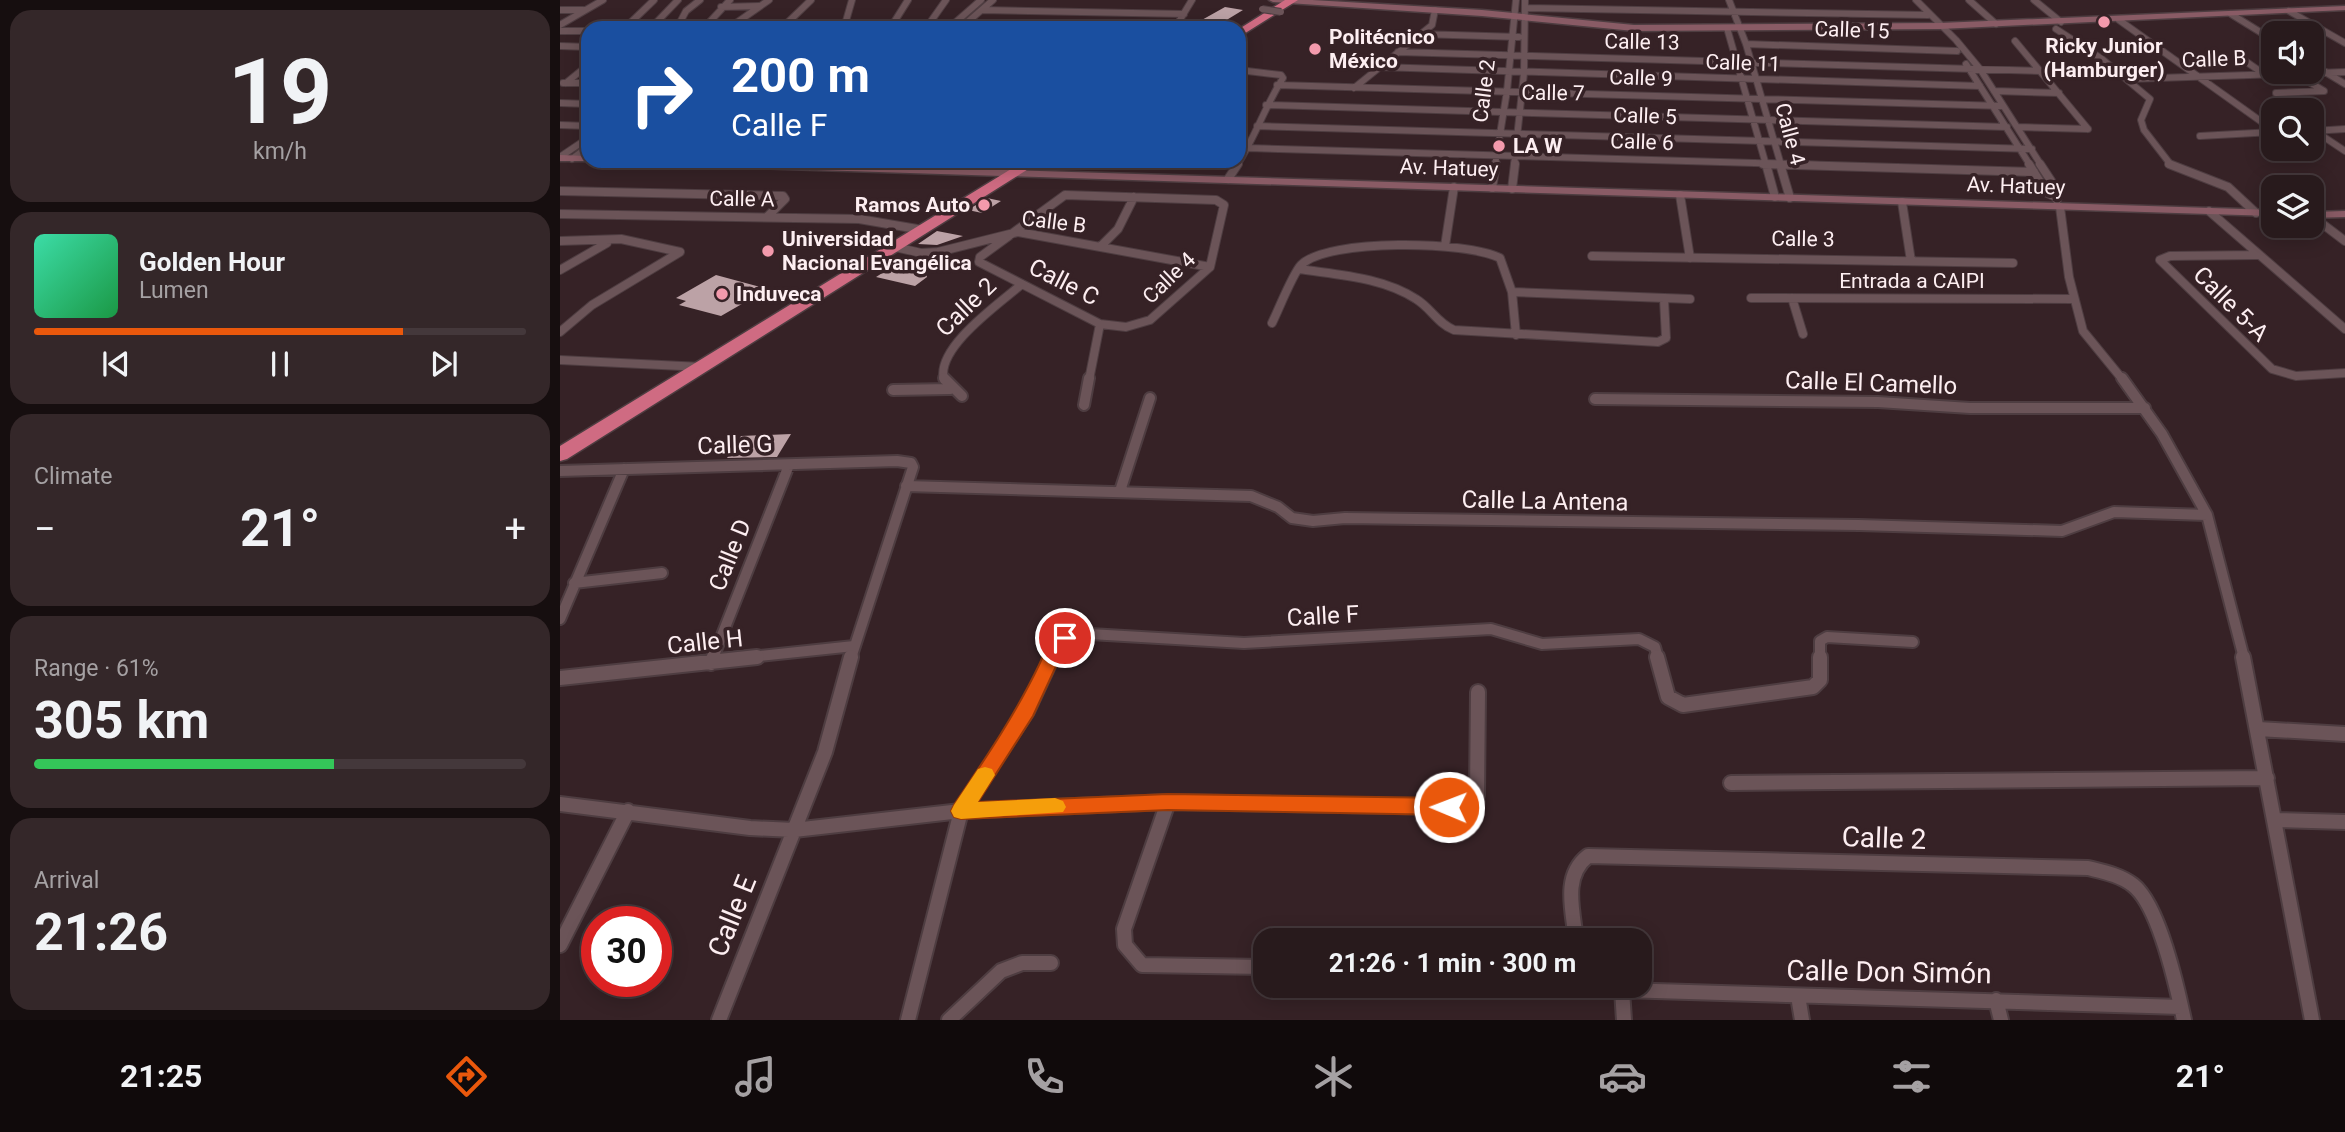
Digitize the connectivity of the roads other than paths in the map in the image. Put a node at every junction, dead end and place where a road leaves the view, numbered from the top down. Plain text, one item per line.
1 (592, 0) edge
2 (603, 0) edge
3 (654, 0) edge
4 (678, 0) edge
5 (700, 0) edge
6 (730, 0) edge
7 (769, 0) edge
8 (811, 0) edge
9 (852, 0) edge
10 (908, 0) edge
11 (946, 0) edge
12 (981, 0) edge
13 (993, 0) edge
14 (1192, 0) edge
15 (1273, 0) edge
16 (1728, 0) edge
17 (1916, 0) edge
18 (1969, 0) edge
19 (2034, 0) edge
20 (2309, 0) edge
21 (1516, 1) edge
22 (1285, 3) edge
23 (759, 6) junction
24 (721, 7) junction
25 (1526, 7) edge
26 (1262, 9) dead end
27 (2336, 9) edge
28 (560, 10) edge
29 (573, 10) junction
30 (586, 10) junction
31 (982, 10) junction
32 (1435, 10) junction
33 (2289, 11) junction
34 (1732, 12) junction
35 (1184, 14) junction
36 (2231, 14) junction
37 (2345, 14) edge
38 (1928, 15) junction
39 (1516, 16) junction
40 (560, 18) edge
41 (2119, 20) junction
42 (632, 21) edge
43 (658, 21) edge
44 (681, 21) edge
45 (710, 21) edge
46 (739, 21) edge
47 (789, 21) edge
48 (845, 21) edge
49 (896, 21) edge
50 (931, 21) edge
51 (958, 21) edge
52 (969, 21) edge
53 (1180, 21) edge
54 (1246, 22) edge
55 (1996, 24) junction
56 (560, 25) edge
57 (1940, 26) junction
58 (2059, 26) junction
59 (1727, 28) junction
60 (1740, 28) junction
61 (1246, 29) edge
62 (560, 31) edge
63 (581, 31) edge
64 (2261, 33) edge
65 (1420, 34) junction
66 (1950, 36) junction
67 (1512, 37) junction
68 (1525, 38) junction
69 (2015, 41) dead end
70 (2345, 43) edge
71 (1746, 44) junction
72 (560, 46) edge
73 (581, 47) edge
74 (1957, 51) junction
75 (1398, 52) junction
76 (1510, 56) junction
77 (1524, 56) junction
78 (2238, 56) dead end
79 (1737, 62) junction
80 (1751, 62) junction
81 (1379, 67) junction
82 (1970, 68) junction
83 (1980, 69) junction
84 (581, 70) edge
85 (1246, 71) edge
86 (2041, 71) junction
87 (2261, 72) edge
88 (2345, 72) edge
89 (1508, 73) junction
90 (1524, 73) junction
91 (2326, 73) joint
92 (2261, 75) edge
93 (2198, 77) junction
94 (2127, 79) junction
95 (1741, 80) junction
96 (1757, 80) junction
97 (563, 83) edge
98 (581, 83) edge
99 (2312, 84) edge
100 (2345, 84) edge
101 (1277, 85) junction
102 (1980, 86) junction
103 (1354, 88) junction
104 (1994, 91) junction
105 (1507, 92) junction
106 (1522, 92) junction
107 (2059, 93) junction
108 (2276, 93) dead end
109 (1746, 98) junction
110 (1763, 99) junction
111 (560, 103) edge
112 (581, 104) edge
113 (1266, 105) junction
114 (1993, 105) junction
115 (2003, 106) junction
116 (1503, 113) junction
117 (1519, 113) junction
118 (1751, 119) junction
119 (1768, 119) junction
120 (2261, 122) edge
121 (560, 125) edge
122 (581, 126) edge
123 (1257, 126) junction
124 (2007, 127) junction
125 (2017, 127) junction
126 (2345, 130) edge
127 (2324, 131) edge
128 (2261, 132) edge
129 (1500, 133) junction
130 (1516, 134) junction
131 (2200, 136) dead end
132 (2324, 137) edge
133 (1757, 140) junction
134 (1775, 141) junction
135 (1248, 148) junction
136 (2021, 148) junction
137 (2032, 149) junction
138 (1246, 151) edge
139 (2345, 151) edge
140 (1497, 156) junction
141 (1514, 156) junction
142 (1764, 163) junction
143 (1780, 164) junction
144 (1014, 168) edge
145 (1040, 168) edge
146 (1234, 168) edge
147 (2035, 172) junction
148 (1229, 176) junction
149 (1493, 185) junction
150 (1512, 186) junction
151 (1454, 187) junction
152 (560, 191) edge
153 (1774, 194) junction
154 (1680, 195) junction
155 (1789, 195) junction
156 (1134, 197) junction
157 (2058, 201) junction
158 (1902, 202) junction
159 (2345, 207) edge
160 (2324, 208) edge
161 (2261, 209) edge
162 (2253, 210) junction
163 (2209, 211) junction
164 (2261, 212) edge
165 (560, 214) edge
166 (2345, 214) edge
167 (2324, 215) edge
168 (767, 217) junction
169 (2324, 224) edge
170 (916, 229) junction
171 (1018, 232) junction
172 (616, 240) junction
173 (560, 241) edge
174 (2345, 241) edge
175 (1101, 246) junction
176 (1445, 246) junction
177 (895, 247) junction
178 (1592, 256) dead end
179 (2257, 256) junction
180 (1690, 258) junction
181 (1911, 261) junction
182 (560, 262) edge
183 (573, 262) junction
184 (2013, 263) dead end
185 (1210, 267) junction
186 (1299, 269) junction
187 (560, 270) edge
188 (1022, 284) junction
189 (1512, 292) junction
190 (1751, 298) dead end
191 (1792, 298) junction
192 (1664, 299) junction
193 (1689, 299) dead end
194 (2073, 299) junction
195 (1272, 323) dead end
196 (1100, 324) junction
197 (1136, 326) joint
198 (2345, 329) edge
199 (560, 332) edge
200 (1803, 334) dead end
201 (1516, 335) junction
202 (560, 360) edge
203 (681, 366) junction
204 (702, 367) junction
205 (2345, 373) edge
206 (950, 389) junction
207 (894, 390) dead end
208 (962, 396) dead end
209 (1150, 398) dead end
210 (1595, 399) dead end
211 (1084, 405) dead end
212 (2145, 408) junction
213 (560, 440) edge
214 (560, 455) edge
215 (911, 463) joint
216 (789, 465) junction
217 (624, 469) junction
218 (560, 471) edge
219 (906, 486) junction
220 (1120, 491) junction
221 (2207, 515) junction
222 (662, 573) dead end
223 (574, 583) junction
224 (560, 619) edge
225 (1913, 642) dead end
226 (854, 646) junction
227 (711, 663) junction
228 (560, 678) edge
229 (1478, 692) dead end
230 (2258, 729) junction
231 (2345, 734) edge
232 (2267, 778) junction
233 (1731, 783) dead end
234 (1168, 802) junction
235 (560, 804) edge
236 (628, 811) junction
237 (961, 811) junction
238 (2276, 820) junction
239 (2345, 822) edge
240 (794, 830) junction
241 (1575, 928) edge
242 (560, 945) edge
243 (1051, 963) dead end
244 (1253, 967) edge
245 (1652, 991) edge
246 (1798, 996) junction
247 (1623, 998) edge
248 (1996, 1000) junction
249 (2182, 1014) edge
250 (719, 1020) edge
251 (908, 1020) edge
252 (949, 1020) edge
253 (1624, 1020) edge
254 (1802, 1020) edge
255 (2001, 1020) edge
256 (2312, 1020) edge

1 - 29 street
2 - 30 street
3 - 42 street
4 - 43 street
5 - 44 street
6 - 24 street
7 - 23 street
8 - 47 street
9 - 48 street
10 - 49 street
11 - 50 street
12 - 51 street
13 - 31 street
14 - 35 street
15 - 22 main road
16 - 34 street, Calle 4
17 - 38 street
18 - 55 street
19 - 58 street
20 - 27 main road
21 - 25 street
21 - 39 street, Calle 2
22 - 26 street, bridge
22 - 32 main road
22 - 54 highway
22 - 61 highway
23 - 24 street
23 - 46 street
24 - 45 street
25 - 34 street
25 - 39 main road
25 - 59 main road
25 - 68 street, Calle 2
27 - 33 main road
27 - 37 street
28 - 29 street
29 - 30 street
29 - 40 street
30 - 56 street
31 - 35 street
31 - 52 street
32 - 39 main road
32 - 65 street
33 - 36 main road
33 - 70 street
34 - 38 street
34 - 60 street, Calle 4
35 - 53 street
36 - 41 main road
36 - 64 street
38 - 57 street
39 - 67 street, Calle 2
41 - 58 main road
41 - 93 street
55 - 57 main road
55 - 58 main road
57 - 60 main road
57 - 66 street
58 - 94 street
59 - 60 main road
59 - 79 street, Calle 4
60 - 71 street, Calle 4
62 - 63 street
65 - 67 street
65 - 75 street
66 - 74 street
66 - 83 street
67 - 68 street
67 - 76 street, Calle 2
68 - 77 street, Calle 2
69 - 86 street
71 - 74 street, Calle 15
71 - 80 street, Calle 4
72 - 73 street
74 - 82 street
75 - 76 street, Calle 13
75 - 81 street
76 - 77 street, Calle 13
76 - 89 street, Calle 2
77 - 79 street, Calle 13
77 - 90 street, Calle 2
78 - 87 street
79 - 80 street, Calle 13
79 - 95 street, Calle 4
80 - 82 street, Calle 13
80 - 96 street, Calle 4
81 - 89 street, Calle 11
81 - 103 street
82 - 83 street, Calle 13
82 - 102 street
83 - 86 street, Calle 13
83 - 104 street
84 - 97 street
85 - 101 street
86 - 107 street
88 - 91 street, Calle B
89 - 90 street, Calle 11
89 - 105 street, Calle 2
90 - 95 street, Calle 11
90 - 106 street, Calle 2
91 - 100 street
92 - 93 street, Calle B
93 - 94 street, Calle B
93 - 120 street
94 - 162 street
95 - 96 street, Calle 11
95 - 109 street, Calle 4
96 - 102 street, Calle 11
96 - 110 street, Calle 4
97 - 98 street
99 - 108 street
101 - 103 street, Calle 9
101 - 113 street
102 - 114 street
103 - 105 street, Calle 9
104 - 107 street
104 - 115 street
105 - 106 street, Calle 9
105 - 116 street, Calle 2
106 - 109 street, Calle 9
106 - 117 street, Calle 2
107 - 125 street
109 - 110 street, Calle 9
109 - 118 street, Calle 4
110 - 114 street, Calle 9
110 - 119 street, Calle 4
111 - 112 street
113 - 116 street, Calle 7
113 - 123 street
114 - 115 street, Calle 9
114 - 124 street
115 - 125 street
116 - 117 street, Calle 7
116 - 129 street, Calle 2
117 - 118 street, Calle 7
117 - 130 street, Calle 2
118 - 119 street, Calle 7
118 - 133 street, Calle 4
119 - 124 street, Calle 7
119 - 134 street, Calle 4
121 - 122 street
123 - 129 street, Calle 5
123 - 135 street
124 - 136 street
125 - 137 street
126 - 127 street
128 - 131 street
129 - 130 street, Calle 5
129 - 140 street, Calle 2
130 - 133 street, Calle 5
130 - 141 street, Calle 2
132 - 139 street
133 - 134 street, Calle 5
133 - 142 street, Calle 4
134 - 136 street, Calle 5
134 - 143 street, Calle 4
135 - 138 street
135 - 140 street, Calle 6
136 - 137 street, Calle 5
136 - 147 street
137 - 157 street
140 - 141 street, Calle 6
140 - 149 street, Calle 2
141 - 142 street, Calle 6
141 - 150 street, Calle 2
142 - 143 street, Calle 6
142 - 153 street, Calle 4
143 - 147 street, Calle 6
143 - 155 street, Calle 4
144 - 170 highway
145 - 148 main road, Av. Hatuey
146 - 148 street
147 - 157 street
148 - 149 main road, Av. Hatuey
148 - 151 main road, Av. Hatuey
149 - 150 main road, Av. Hatuey
149 - 151 main road, Av. Hatuey
150 - 153 main road, Av. Hatuey
150 - 154 main road, Av. Hatuey
151 - 176 street
152 - 168 street
153 - 154 main road, Av. Hatuey
153 - 155 main road, Av. Hatuey
154 - 180 street
155 - 157 main road, Av. Hatuey
155 - 158 main road, Av. Hatuey
156 - 171 street
156 - 175 street
156 - 185 street, Calle 4
157 - 158 main road, Av. Hatuey
157 - 162 main road, Av. Hatuey
157 - 163 main road, Av. Hatuey
157 - 194 street
158 - 181 street
159 - 160 main road
161 - 162 main road, Av. Hatuey
162 - 163 main road, Av. Hatuey
162 - 164 main road, Av. Hatuey
163 - 179 street
165 - 168 street, Calle A
166 - 167 main road
168 - 170 street, Calle A
169 - 174 street
170 - 177 highway
170 - 203 highway
171 - 175 street, Calle B
171 - 177 street, Calle B
171 - 188 street, Calle C
172 - 173 street
172 - 183 street
172 - 199 street
175 - 185 street, Calle B
176 - 186 street
176 - 189 street
177 - 204 highway
178 - 180 street, Calle 3
179 - 198 street
179 - 205 street, Calle 5-A
180 - 181 street, Calle 3
181 - 184 street, Calle 3
182 - 183 street
183 - 187 street
185 - 197 street, Calle 4
186 - 195 street
186 - 201 street
188 - 196 street, Calle C
188 - 206 street, Calle 2
189 - 192 street
189 - 201 street
190 - 191 street, Entrada a CAIPI
191 - 194 street, Entrada a CAIPI
191 - 200 street
192 - 193 street
192 - 201 street
194 - 212 street
196 - 197 street, Calle C
196 - 211 street
202 - 203 street
203 - 204 street
203 - 213 highway
204 - 214 highway
206 - 207 street
206 - 208 street
209 - 220 street
210 - 212 street, Calle El Camello
212 - 221 street
215 - 216 street, Calle G
215 - 219 street, Calle E
216 - 217 street, Calle G
216 - 227 street, Calle D
217 - 218 street, Calle G
217 - 223 street
219 - 220 street, Calle La Antena
219 - 226 street, Calle E
220 - 221 street, Calle La Antena
221 - 230 street
222 - 223 street
223 - 224 street
225 - 237 street, Calle F
226 - 227 street, Calle H
226 - 240 street, Calle E
227 - 228 street, Calle H
229 - 234 street
230 - 231 street
230 - 232 street
232 - 233 street
232 - 238 street
234 - 237 street
234 - 244 street
235 - 236 street
236 - 240 street
236 - 242 street
237 - 240 street
237 - 251 street, Calle F
238 - 239 street
238 - 256 street
240 - 250 street, Calle E
241 - 249 street, Calle 2
243 - 252 street
245 - 246 street, Calle Don Simón
246 - 248 street, Calle Don Simón
246 - 254 street
247 - 253 street
248 - 249 street, Calle Don Simón
248 - 255 street

